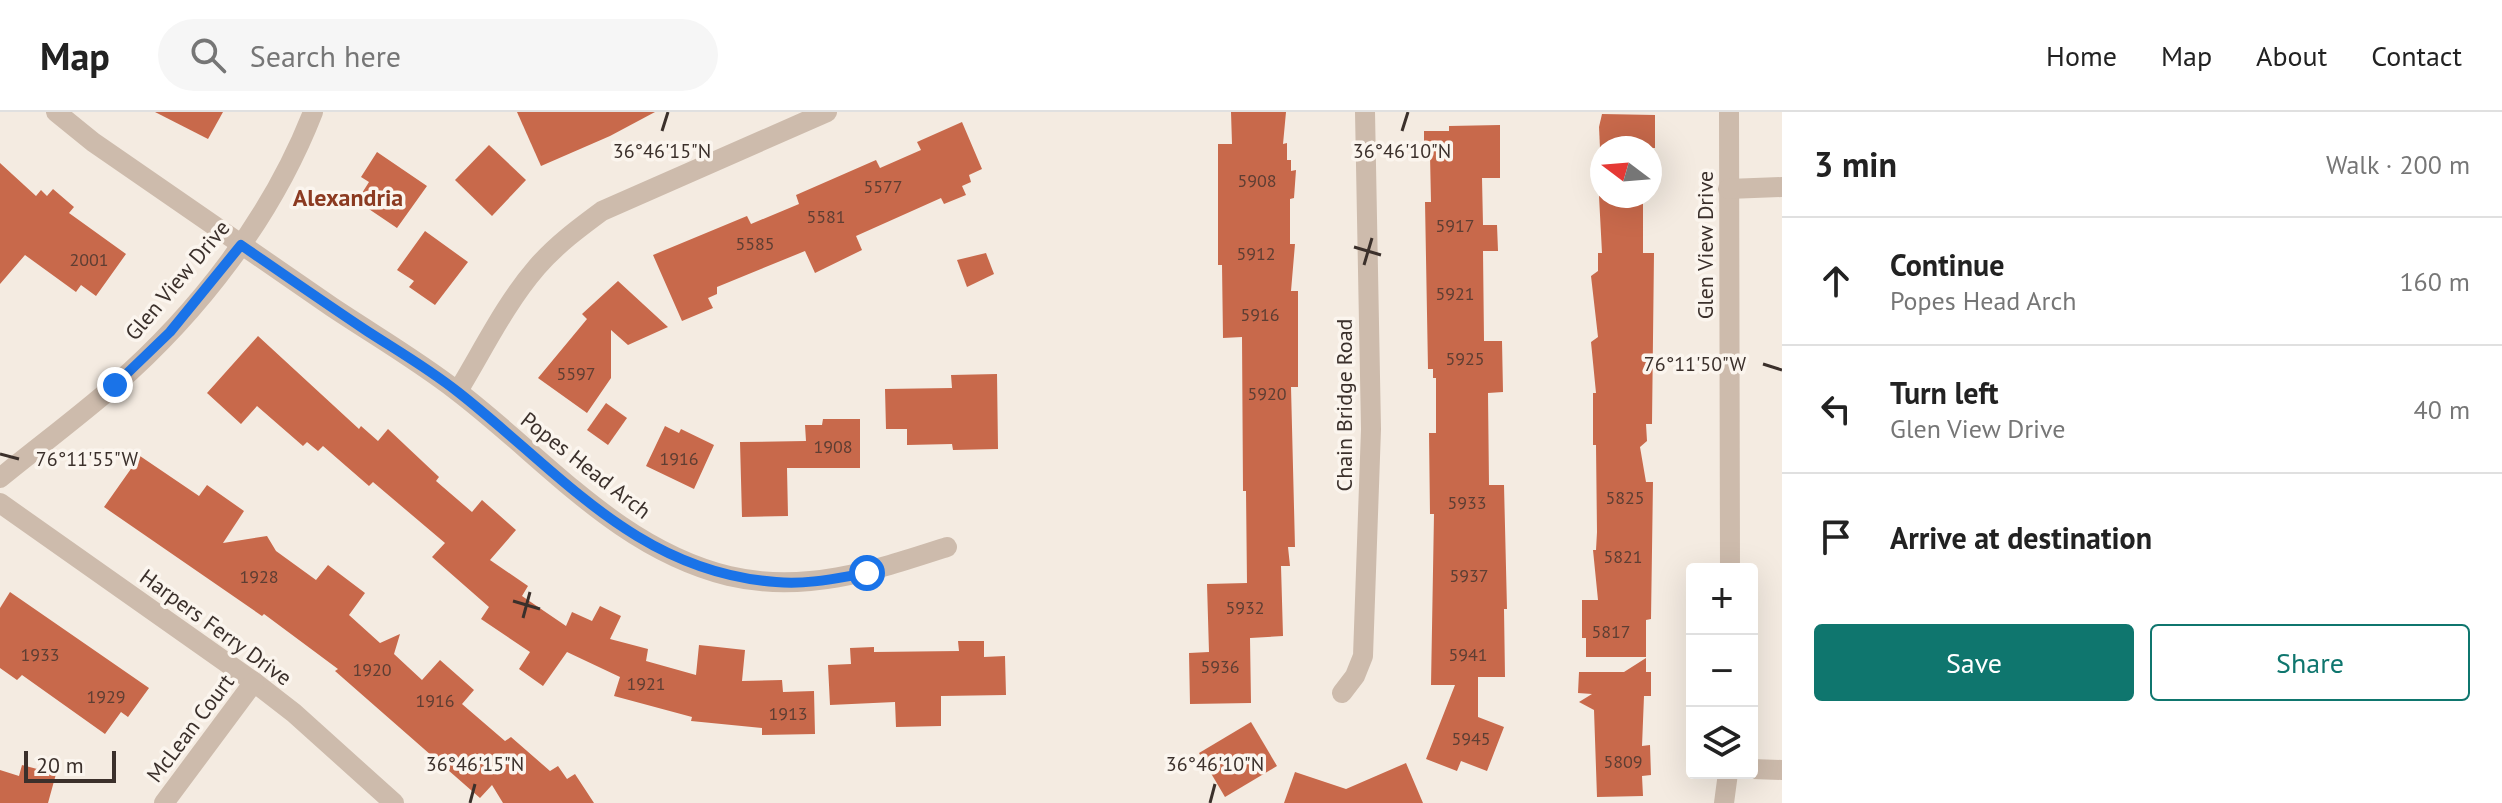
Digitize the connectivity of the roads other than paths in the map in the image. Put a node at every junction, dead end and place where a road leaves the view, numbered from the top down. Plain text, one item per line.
1 (56, 112) edge
2 (313, 112) edge
3 (827, 112) edge
4 (1365, 112) edge
5 (1729, 112) edge
6 (1782, 187) edge
7 (1728, 189) junction
8 (241, 245) junction
9 (458, 391) junction
10 (0, 478) edge
11 (0, 503) edge
12 (947, 547) dead end
13 (1730, 563) edge
14 (254, 682) junction
15 (1342, 693) dead end
16 (1758, 769) edge
17 (1782, 770) edge
18 (1727, 779) edge
19 (164, 803) edge
20 (394, 803) edge
21 (1724, 803) edge

1 - 8 street, Popes Head Arch
2 - 8 street, Glen View Drive
3 - 9 street
4 - 15 street, Chain Bridge Road
5 - 7 street, Glen View Drive
6 - 7 street
7 - 13 street, Glen View Drive
8 - 9 street, Popes Head Arch
8 - 10 street, Glen View Drive
9 - 12 street, Popes Head Arch
11 - 14 street, Harpers Ferry Drive
14 - 19 street, McLean Court
14 - 20 street, Harpers Ferry Drive
16 - 17 street
18 - 21 street

